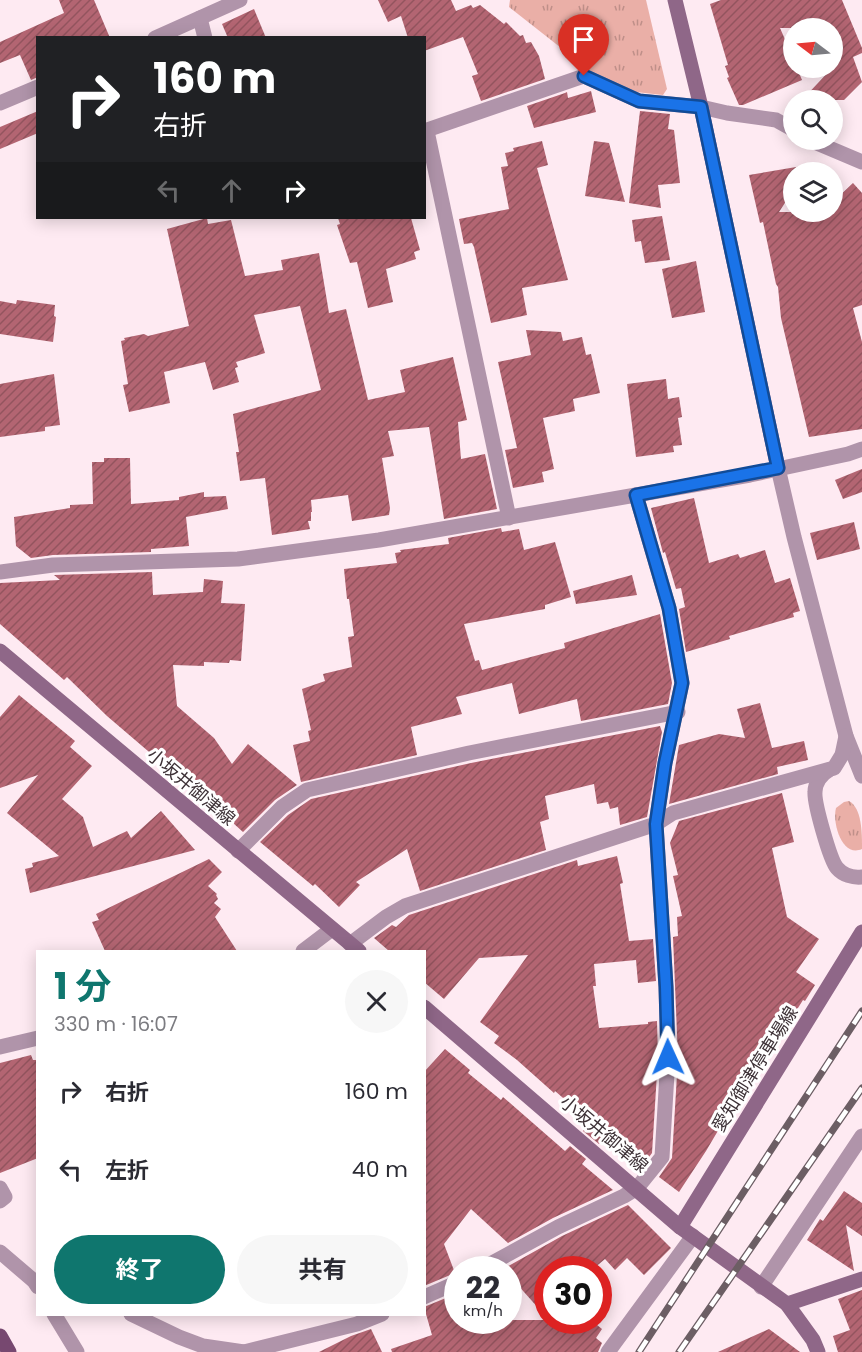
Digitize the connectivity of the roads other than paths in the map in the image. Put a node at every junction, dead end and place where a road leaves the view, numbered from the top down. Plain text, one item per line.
1 (240, 0) edge
2 (675, 0) edge
3 (200, 18) junction
4 (160, 36) edge
5 (204, 36) edge
6 (36, 88) edge
7 (0, 103) edge
8 (701, 107) junction
9 (783, 124) edge
10 (426, 131) edge
11 (834, 150) edge
12 (862, 162) edge
13 (862, 449) edge
14 (778, 468) junction
15 (636, 495) junction
16 (508, 518) junction
17 (0, 572) edge
18 (0, 651) edge
19 (678, 712) junction
20 (846, 736) junction
21 (834, 768) junction
22 (807, 776) junction
23 (862, 776) edge
24 (816, 801) junction
25 (656, 824) junction
26 (238, 851) junction
27 (845, 874) junction
28 (862, 877) edge
29 (862, 886) edge
30 (332, 929) junction
31 (862, 932) edge
32 (354, 947) edge
33 (304, 950) edge
34 (426, 1009) edge
35 (36, 1038) edge
36 (0, 1047) edge
37 (862, 1136) edge
38 (0, 1188) edge
39 (637, 1188) junction
40 (0, 1201) edge
41 (680, 1227) junction
42 (693, 1236) junction
43 (0, 1252) edge
44 (505, 1256) edge
45 (862, 1279) edge
46 (36, 1284) edge
47 (761, 1287) junction
48 (444, 1289) edge
49 (426, 1297) edge
50 (787, 1304) junction
51 (55, 1316) edge
52 (136, 1316) edge
53 (377, 1316) edge
54 (0, 1336) edge
55 (9, 1352) edge
56 (77, 1352) edge
57 (244, 1352) edge
58 (608, 1352) edge
59 (818, 1352) edge

1 - 3 street
2 - 8 main road
3 - 4 street
3 - 5 street
6 - 7 street
8 - 9 street
8 - 10 street
8 - 14 main road
10 - 16 street
11 - 12 street
13 - 14 street
14 - 15 street
14 - 20 street
15 - 16 street
15 - 19 street
16 - 17 street
18 - 26 main road, 小坂井御津線
19 - 25 street
19 - 26 street
20 - 21 street
20 - 23 street
21 - 22 street
21 - 23 street
21 - 24 street
22 - 24 street
22 - 25 street
24 - 27 street
25 - 32 street
25 - 39 street
26 - 30 main road, 小坂井御津線
27 - 28 street
27 - 29 street
30 - 32 main road, 小坂井御津線
30 - 33 street
31 - 41 main road, 愛知御津停車場線
34 - 39 main road, 小坂井御津線
35 - 36 street
37 - 47 street
38 - 40 street
39 - 41 main road, 小坂井御津線
39 - 44 street
41 - 42 main road, 小坂井御津線
42 - 47 main road, 小坂井御津線
42 - 58 street
43 - 46 street
45 - 50 main road
47 - 50 main road, 小坂井御津線
48 - 49 street
50 - 59 main road
51 - 56 street
52 - 57 street
53 - 57 street
54 - 55 main road

